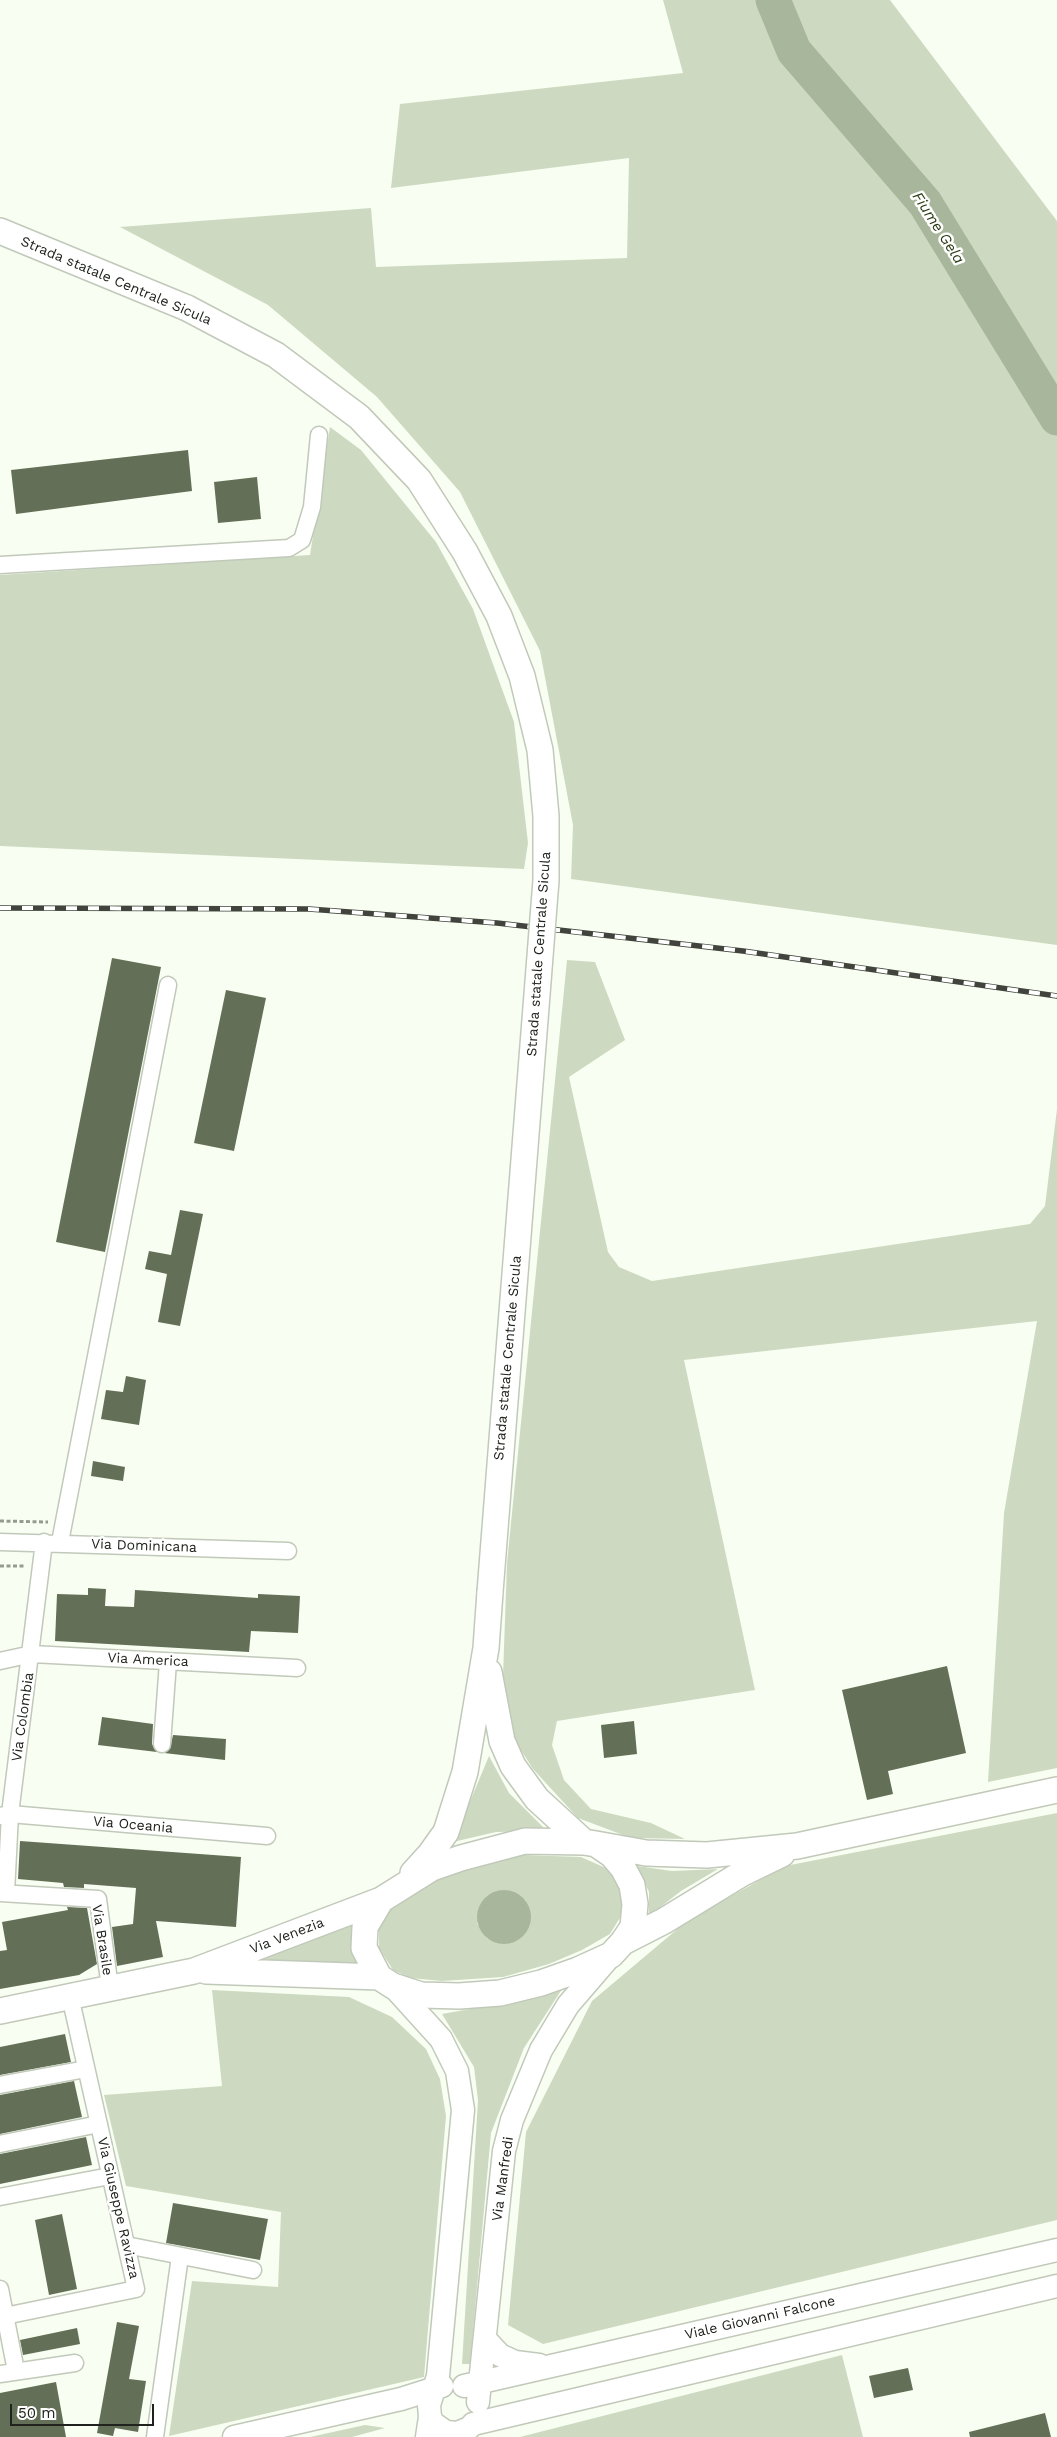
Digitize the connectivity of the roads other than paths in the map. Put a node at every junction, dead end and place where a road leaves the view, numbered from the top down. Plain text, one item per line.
1 (0, 231) edge
2 (319, 435) dead end
3 (0, 566) edge
4 (168, 984) dead end
5 (0, 1542) edge
6 (52, 1542) junction
7 (288, 1551) dead end
8 (486, 1648) junction
9 (32, 1654) junction
10 (0, 1661) edge
11 (168, 1662) junction
12 (297, 1668) dead end
13 (162, 1744) dead end
14 (1057, 1790) edge
15 (5, 1815) edge
16 (266, 1836) dead end
17 (590, 1843) junction
18 (797, 1846) junction
19 (401, 1886) junction
20 (3, 1893) edge
21 (381, 1900) junction
22 (617, 1948) junction
23 (194, 1971) junction
24 (386, 1981) junction
25 (110, 1988) junction
26 (70, 1996) junction
27 (0, 2011) edge
28 (86, 2069) junction
29 (0, 2085) edge
30 (98, 2124) junction
31 (0, 2144) edge
32 (110, 2176) junction
33 (0, 2197) edge
34 (126, 2245) junction
35 (1057, 2250) edge
36 (180, 2256) junction
37 (253, 2270) dead end
38 (1057, 2286) edge
39 (0, 2289) edge
40 (5, 2316) junction
41 (485, 2339) junction
42 (75, 2364) dead end
43 (547, 2366) junction
44 (16, 2371) junction
45 (0, 2374) edge
46 (449, 2413) edge
47 (155, 2437) edge
48 (234, 2437) edge

1 - 8 main road, Strada statale Centrale Sicula, bridge
2 - 3 street
4 - 6 street, Via Colombia
5 - 6 street, Via Dominicana
6 - 7 street, Via Dominicana
6 - 9 street, Via Colombia
8 - 17 main road, Strada statale Centrale Sicula
8 - 19 main road, Strada statale Centrale Sicula
9 - 10 street, Via America
9 - 11 street, Via America
9 - 15 street, Via Colombia
11 - 12 street, Via America
11 - 13 street
14 - 18 main road
15 - 16 street, Via Oceania
15 - 20 street, Via Colombia
17 - 18 main road
17 - 19 main road
17 - 22 main road, Strada statale Centrale Sicula
18 - 22 main road, Via Venezia
19 - 21 main road
20 - 25 street, Via Brasile
21 - 23 main road, Via Venezia
21 - 24 main road
22 - 24 main road, Via Venezia
22 - 41 street, Via Manfredi
23 - 24 main road, Via Venezia
23 - 25 main road, Via Venezia
24 - 46 street
25 - 26 main road, Via Venezia
26 - 27 main road, Via Venezia
26 - 28 street, Via Giuseppe Ravizza
28 - 29 street
28 - 30 street, Via Giuseppe Ravizza
30 - 31 street
30 - 32 street, Via Giuseppe Ravizza
32 - 33 street
32 - 34 street, Via Giuseppe Ravizza
34 - 36 street
34 - 40 street, Via Giuseppe Ravizza
35 - 43 street, Viale Giovanni Falcone
36 - 37 street
36 - 47 street
38 - 46 street, Viale Giovanni Falcone
39 - 40 street
40 - 44 street
41 - 43 street
41 - 46 street, Via Manfredi
42 - 44 street
43 - 46 street, Viale Giovanni Falcone
44 - 45 street
46 - 48 street, Viale Giovanni Falcone

